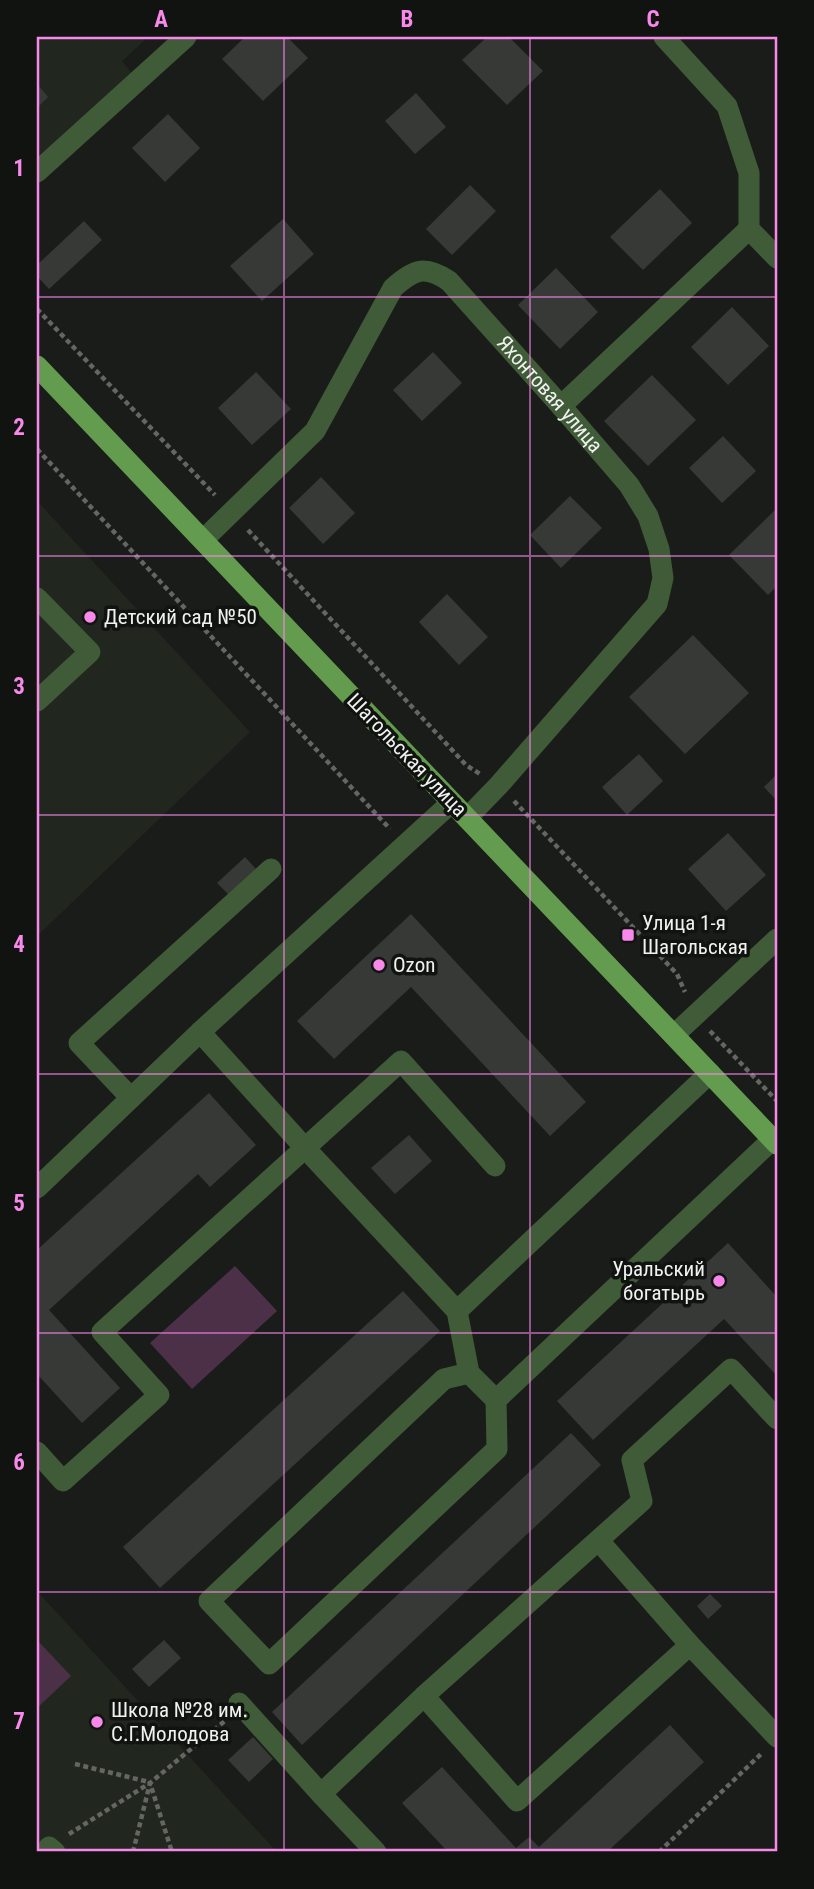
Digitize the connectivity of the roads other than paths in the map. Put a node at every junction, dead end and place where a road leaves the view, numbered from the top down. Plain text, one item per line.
1 (186, 37) edge
2 (664, 37) edge
3 (37, 172) edge
4 (749, 229) junction
5 (777, 258) edge
6 (37, 366) edge
7 (561, 406) junction
8 (203, 540) junction
9 (37, 598) edge
10 (37, 701) edge
11 (459, 810) junction
12 (271, 869) dead end
13 (777, 939) edge
14 (200, 1032) junction
15 (674, 1035) junction
16 (710, 1073) junction
17 (131, 1098) junction
18 (775, 1142) edge
19 (305, 1149) junction
20 (495, 1166) dead end
21 (37, 1188) edge
22 (457, 1311) junction
23 (469, 1373) junction
24 (496, 1400) junction
25 (777, 1419) edge
26 (37, 1452) edge
27 (599, 1541) junction
28 (690, 1646) junction
29 (424, 1696) junction
30 (239, 1703) road end
31 (772, 1742) edge
32 (321, 1794) junction
33 (376, 1852) edge

1 - 3 street
2 - 4 street
4 - 5 street
4 - 7 street
6 - 8 main road, Шагольская улица
7 - 8 street, Яхонтовая улица
7 - 11 street, Яхонтовая улица
8 - 11 main road, Шагольская улица
9 - 10 street
11 - 14 street, Яхонтовая улица
11 - 15 main road, Шагольская улица
12 - 17 street
13 - 15 street
14 - 17 street, Яхонтовая улица
14 - 19 street
15 - 16 main road, Шагольская улица
16 - 18 main road, Шагольская улица
16 - 22 street
17 - 21 street, Яхонтовая улица
18 - 24 street
19 - 20 street
19 - 22 street
19 - 26 street
22 - 23 street
23 - 24 street
23 - 24 street
25 - 27 street
27 - 28 street
27 - 29 street
28 - 29 street
28 - 31 street
29 - 32 street
30 - 32 street
32 - 33 street

